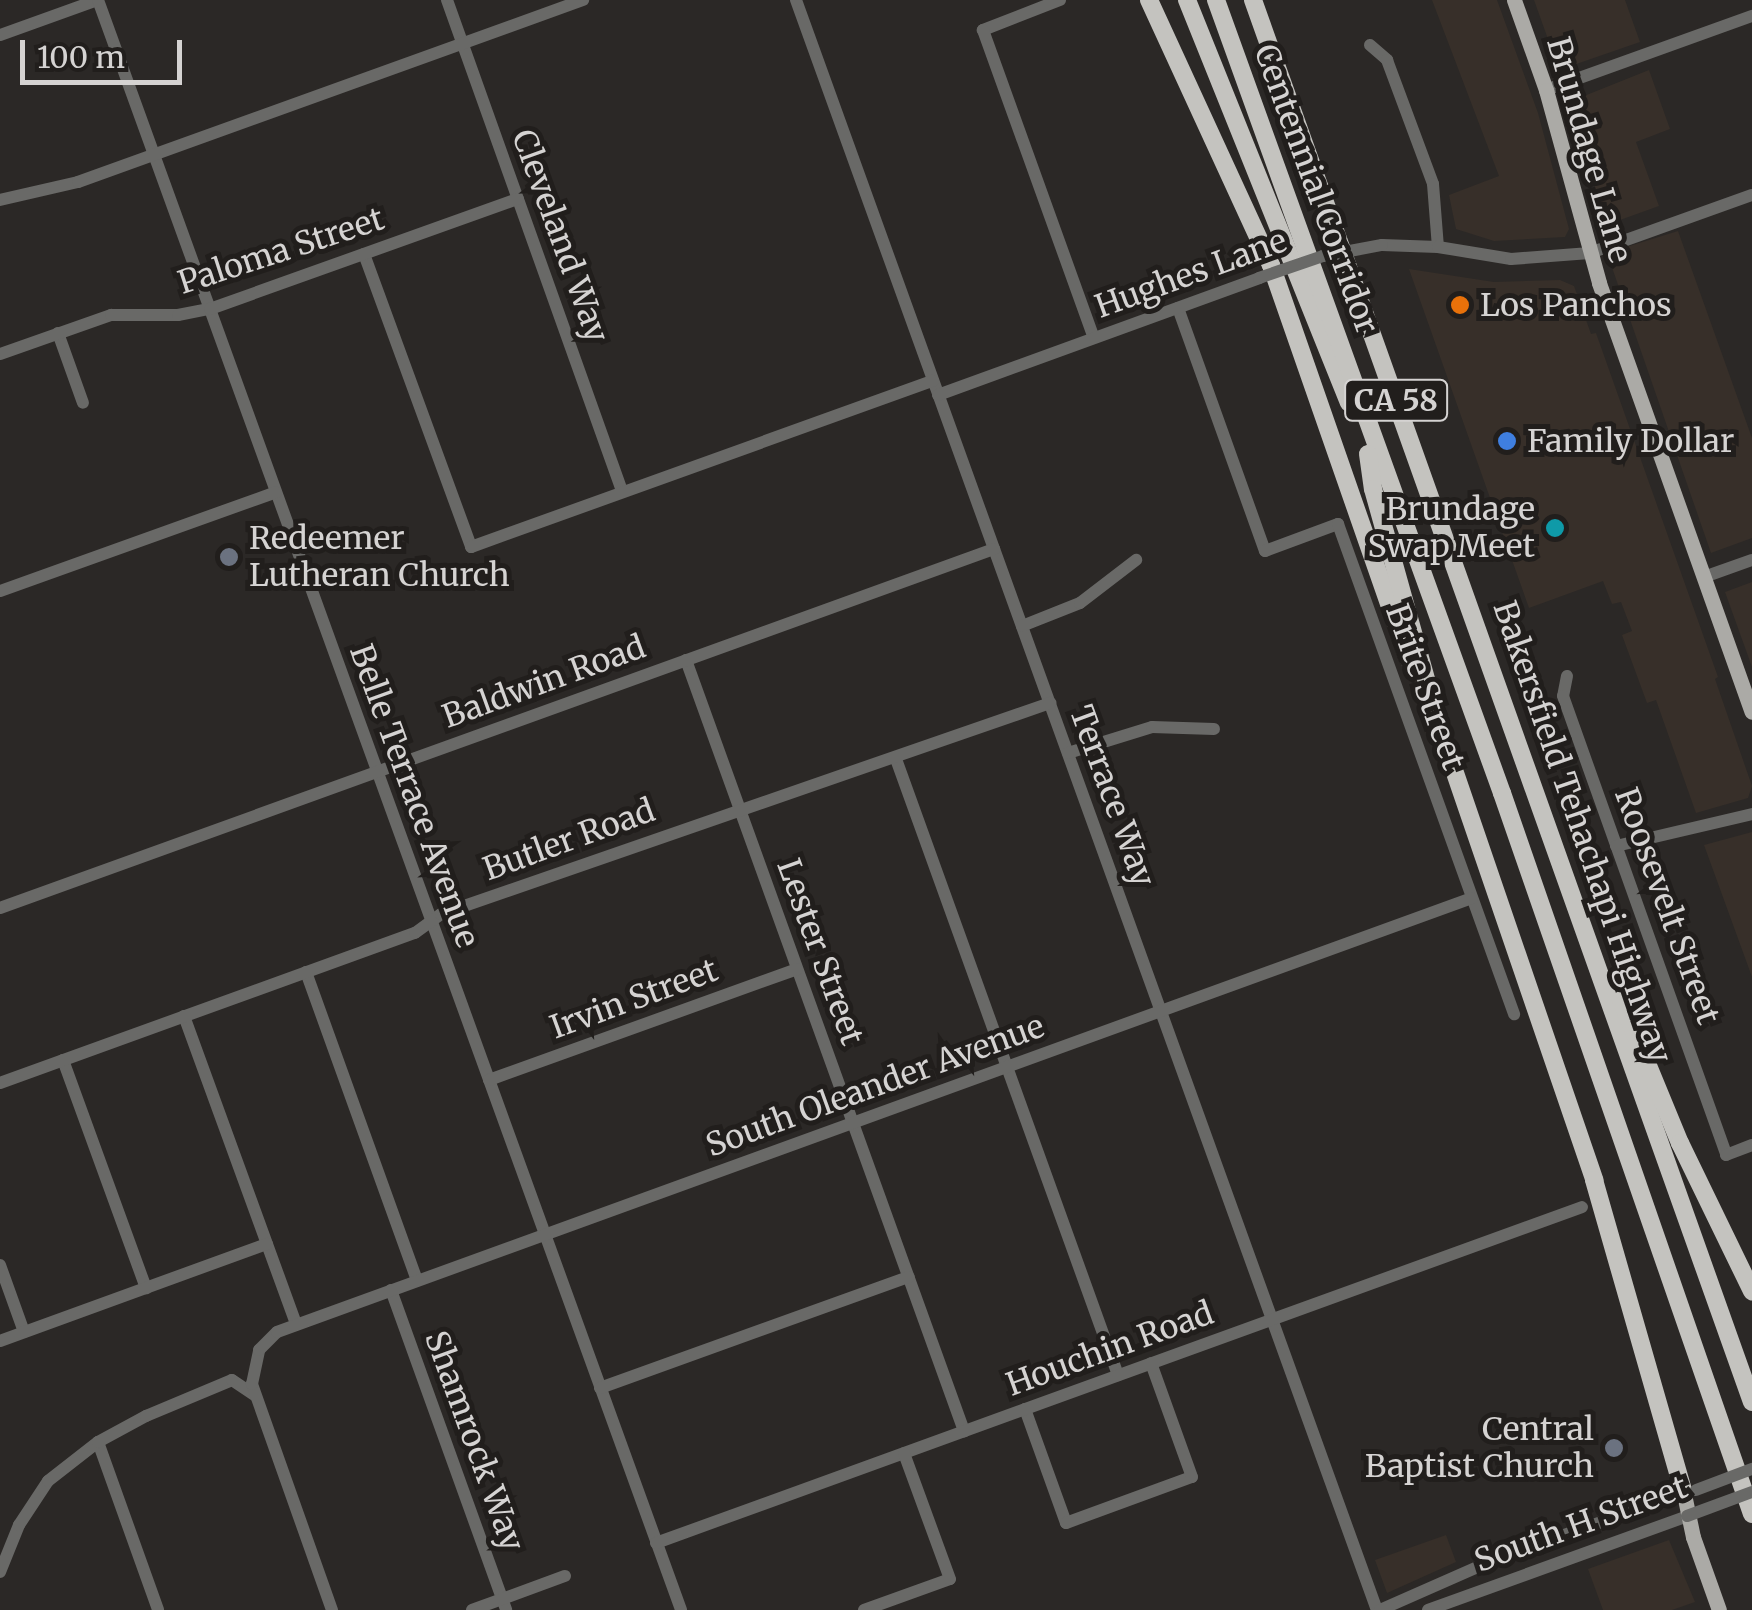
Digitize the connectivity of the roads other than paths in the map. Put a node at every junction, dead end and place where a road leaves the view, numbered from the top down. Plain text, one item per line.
1 (98, 0) edge
2 (447, 0) edge
3 (583, 0) edge
4 (796, 0) edge
5 (1060, 0) edge
6 (1149, 0) edge
7 (1187, 0) edge
8 (1216, 0) edge
9 (1252, 0) edge
10 (1514, 0) edge
11 (1752, 16) edge
12 (0, 36) edge
13 (462, 44) junction
14 (1370, 45) dead end
15 (1546, 90) junction
16 (154, 155) junction
17 (1752, 195) edge
18 (518, 199) junction
19 (0, 200) edge
20 (1438, 248) junction
21 (1590, 253) junction
22 (364, 254) junction
23 (1178, 308) junction
24 (210, 309) junction
25 (58, 333) junction
26 (1094, 338) junction
27 (0, 354) edge
28 (936, 388) junction
29 (83, 403) dead end
30 (1368, 454) junction
31 (622, 491) junction
32 (276, 492) junction
33 (994, 549) junction
34 (1136, 560) dead end
35 (1752, 560) edge
36 (1704, 577) junction
37 (0, 592) edge
38 (1022, 626) junction
39 (686, 660) junction
40 (1567, 676) dead end
41 (1050, 703) junction
42 (1752, 712) edge
43 (1214, 729) dead end
44 (1068, 753) junction
45 (896, 759) junction
46 (377, 772) junction
47 (1502, 793) junction
48 (1462, 799) junction
49 (1538, 802) junction
50 (740, 811) junction
51 (1752, 814) edge
52 (1616, 846) junction
53 (1472, 898) junction
54 (0, 908) edge
55 (430, 925) junction
56 (797, 969) junction
57 (306, 972) junction
58 (1161, 1011) junction
59 (1514, 1014) dead end
60 (184, 1016) junction
61 (63, 1060) junction
62 (1007, 1067) junction
63 (489, 1080) junction
64 (0, 1083) edge
65 (853, 1123) junction
66 (1752, 1145) edge
67 (1582, 1208) dead end
68 (545, 1234) junction
69 (267, 1244) junction
70 (0, 1264) edge
71 (909, 1277) junction
72 (417, 1280) junction
73 (146, 1288) junction
74 (391, 1290) junction
75 (1752, 1291) edge
76 (1272, 1320) junction
77 (296, 1324) junction
78 (24, 1332) junction
79 (0, 1341) edge
80 (1151, 1364) junction
81 (1118, 1375) junction
82 (600, 1388) junction
83 (254, 1394) junction
84 (1752, 1402) edge
85 (1025, 1409) junction
86 (964, 1431) junction
87 (98, 1442) junction
88 (904, 1453) junction
89 (1752, 1469) edge
90 (1690, 1492) junction
91 (1752, 1492) edge
92 (1752, 1514) edge
93 (1688, 1516) junction
94 (656, 1543) junction
95 (0, 1572) edge
96 (566, 1576) dead end
97 (504, 1604) edge
98 (158, 1610) edge
99 (332, 1610) edge
100 (472, 1610) edge
101 (680, 1610) edge
102 (864, 1610) edge
103 (1379, 1610) edge
104 (1428, 1610) edge
105 (1719, 1610) edge

1 - 12 street
1 - 16 street, Belle Terrace Avenue
2 - 13 street, Cleveland Way
3 - 13 street
4 - 28 street, Terrace Way
5 - 26 street
6 - 48 highway
7 - 30 highway
8 - 47 highway, Centennial Corridor / CA 58
9 - 49 highway, Bakersfield Tehachapi Highway / CA 58
10 - 15 main road, Brundage Lane
11 - 15 street
13 - 16 street
13 - 18 street, Cleveland Way
14 - 20 street
15 - 21 main road, Brundage Lane
16 - 19 street
16 - 24 street, Belle Terrace Avenue
17 - 21 street, Hughes Lane
18 - 22 street, Paloma Street
18 - 31 street, Cleveland Way
20 - 21 street, Hughes Lane
20 - 23 street, Hughes Lane, bridge
21 - 36 main road, Brundage Lane
22 - 24 street, Paloma Street
22 - 31 street, Hughes Lane
23 - 26 street, Hughes Lane
23 - 53 street, Brite Street
24 - 25 street, Paloma Street
24 - 32 street, Belle Terrace Avenue
25 - 27 street, Paloma Street
25 - 29 street
26 - 28 street, Hughes Lane
28 - 31 street, Hughes Lane
28 - 33 street, Terrace Way
30 - 47 highway
30 - 48 highway
32 - 37 street
32 - 46 street, Belle Terrace Avenue
33 - 38 street, Terrace Way
33 - 39 street, Baldwin Road
34 - 38 street
35 - 36 street
36 - 42 main road, Brundage Lane
38 - 41 street, Terrace Way
39 - 46 street, Baldwin Road
39 - 50 street, Lester Street
40 - 52 street, Roosevelt Street
41 - 44 street, Terrace Way
41 - 45 street, Butler Road
43 - 44 street
44 - 58 street, Terrace Way
45 - 50 street, Butler Road
45 - 62 street
46 - 54 street, Baldwin Road
46 - 55 street, Belle Terrace Avenue
47 - 92 highway, Bakersfield Tehachapi Highway / CA 58
48 - 90 highway
49 - 75 highway
49 - 84 highway, Bakersfield Tehachapi Highway / CA 58
50 - 55 street, Butler Road
50 - 56 street, Lester Street
51 - 52 street
52 - 66 street, Roosevelt Street
53 - 58 street, South Oleander Avenue
53 - 59 street, Brite Street
55 - 57 street, Butler Road
55 - 63 street, Belle Terrace Avenue
56 - 63 street, Irvin Street
56 - 65 street, Lester Street
57 - 60 street, Butler Road
57 - 72 street
58 - 62 street, South Oleander Avenue
58 - 76 street, Terrace Way
60 - 61 street, Butler Road
60 - 69 street
61 - 64 street, Butler Road
61 - 73 street
62 - 65 street, South Oleander Avenue
62 - 81 street
63 - 68 street, Belle Terrace Avenue
65 - 68 street, South Oleander Avenue
65 - 71 street, Lester Street
67 - 76 street, Houchin Road
68 - 72 street, South Oleander Avenue
68 - 82 street, Belle Terrace Avenue
69 - 73 street
69 - 77 street
70 - 78 street
71 - 82 street
71 - 86 street, Lester Street
72 - 74 street, South Oleander Avenue
73 - 78 street
74 - 77 street, South Oleander Avenue
74 - 97 street, Shamrock Way
76 - 80 street, Houchin Road
76 - 103 street, Terrace Way
77 - 83 street, South Oleander Avenue
78 - 79 street
80 - 81 street, Houchin Road
80 - 85 street
81 - 85 street, Houchin Road
82 - 94 street, Belle Terrace Avenue
83 - 87 street
83 - 99 street
85 - 86 street, Houchin Road
86 - 88 street, Houchin Road
87 - 95 street
87 - 98 street
88 - 94 street, Houchin Road
88 - 102 street
89 - 90 street, South H Street, bridge
90 - 93 main road
90 - 103 street, South H Street
91 - 93 street, South H Street, bridge
93 - 104 street, South H Street
93 - 105 main road
94 - 101 street, Belle Terrace Avenue
96 - 97 street
97 - 100 street

